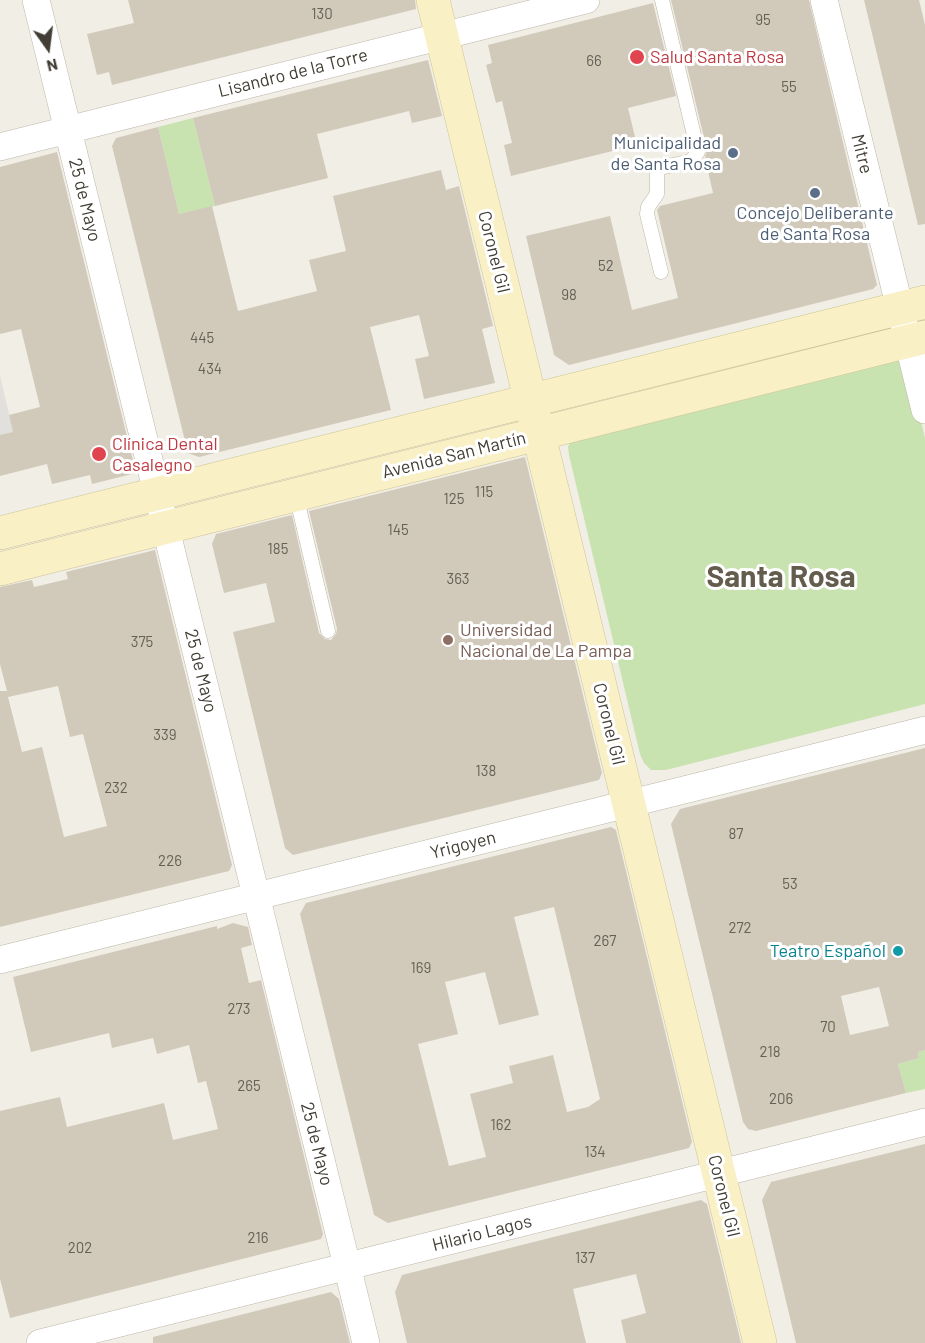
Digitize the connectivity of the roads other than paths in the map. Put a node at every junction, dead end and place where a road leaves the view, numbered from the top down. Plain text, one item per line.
1 (36, 0) edge
2 (433, 0) edge
3 (586, 0) edge
4 (662, 0) edge
5 (824, 0) edge
6 (442, 36) junction
7 (68, 130) junction
8 (0, 147) edge
9 (661, 272) dead end
10 (912, 305) edge
11 (917, 339) edge
12 (754, 345) junction
13 (675, 364) junction
14 (763, 378) junction
15 (684, 398) junction
16 (530, 400) junction
17 (925, 410) edge
18 (539, 434) junction
19 (157, 494) junction
20 (296, 495) junction
21 (165, 527) junction
22 (0, 533) edge
23 (0, 569) edge
24 (328, 631) dead end
25 (925, 730) edge
26 (629, 804) junction
27 (256, 896) junction
28 (0, 960) edge
29 (925, 1122) edge
30 (719, 1174) junction
31 (347, 1266) junction
32 (39, 1343) edge
33 (366, 1343) edge
34 (760, 1343) edge

1 - 7 street, 25 de Mayo
2 - 6 main road, Coronel Gil
3 - 6 street, Lisandro de la Torre
4 - 9 lane
5 - 10 street, Mitre
6 - 7 street, Lisandro de la Torre
6 - 16 main road, Coronel Gil
7 - 8 street, Lisandro de la Torre
7 - 19 street, 25 de Mayo
10 - 11 street, Mitre
10 - 12 main road, Avenida San Martín
11 - 14 main road, Avenida San Martín
11 - 17 street, Mitre
12 - 13 main road, Avenida San Martín
12 - 14 main road
13 - 15 main road
13 - 16 main road, Avenida San Martín
14 - 15 main road, Avenida San Martín
15 - 18 main road, Avenida San Martín
16 - 18 main road, Coronel Gil
16 - 19 main road, Avenida San Martín
18 - 20 main road, Avenida San Martín
18 - 26 main road, Coronel Gil
19 - 21 street, 25 de Mayo
19 - 22 main road, Avenida San Martín
20 - 21 main road, Avenida San Martín
20 - 24 lane
21 - 23 main road, Avenida San Martín
21 - 27 street, 25 de Mayo
25 - 26 street, Yrigoyen
26 - 27 street, Yrigoyen
26 - 30 main road, Coronel Gil
27 - 28 street, Yrigoyen
27 - 31 street, 25 de Mayo
29 - 30 street, Hilario Lagos
30 - 31 street, Hilario Lagos
30 - 34 main road, Coronel Gil
31 - 32 street, Hilario Lagos
31 - 33 street, 25 de Mayo

